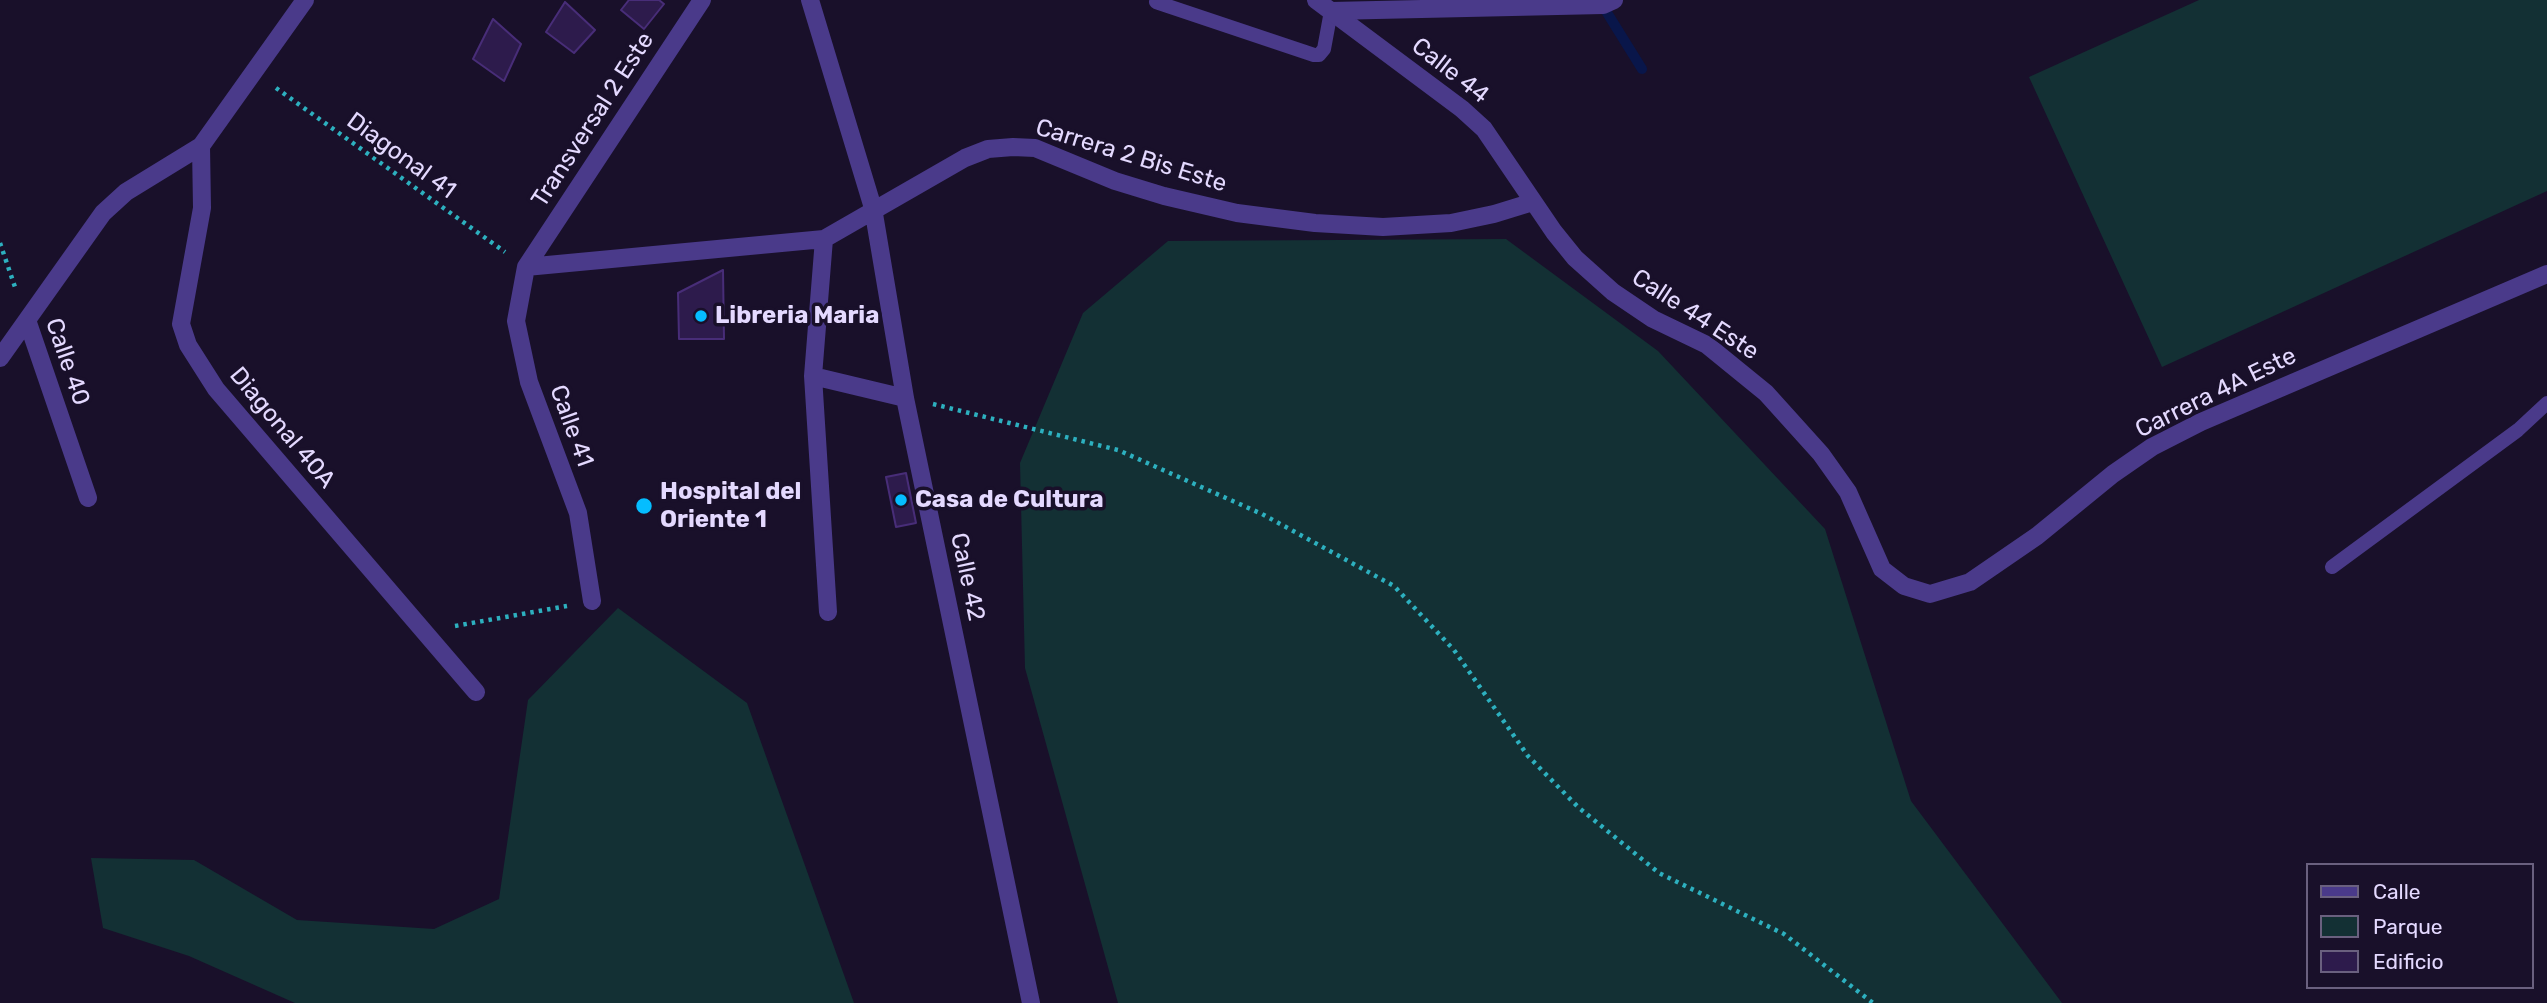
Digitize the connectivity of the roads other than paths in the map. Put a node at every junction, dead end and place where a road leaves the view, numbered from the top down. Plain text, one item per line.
1 (305, 0) edge
2 (702, 0) edge
3 (810, 0) edge
4 (1316, 0) edge
5 (1614, 0) edge
6 (1156, 2) edge
7 (1331, 11) junction
8 (201, 146) junction
9 (1533, 202) junction
10 (873, 208) junction
11 (824, 239) junction
12 (526, 267) junction
13 (2547, 274) edge
14 (27, 320) junction
15 (0, 358) edge
16 (813, 376) junction
17 (905, 398) junction
18 (2547, 403) edge
19 (88, 498) dead end
20 (2332, 568) dead end
21 (1930, 594) joint
22 (592, 601) road end
23 (828, 612) dead end
24 (476, 692) dead end
25 (1031, 1003) edge

1 - 8 street
2 - 12 street, Transversal 2 Este
3 - 10 street, Calle 42
4 - 7 street, Calle 44
5 - 7 street
6 - 7 lane
7 - 9 street, Calle 44
8 - 14 street
8 - 24 street, Diagonal 40A
9 - 10 street, Carrera 2 Bis Este
9 - 21 street, Calle 44 Este
10 - 11 street, Carrera 2 Bis Este
10 - 17 street, Calle 42
11 - 12 street, Carrera 2 Bis Este
11 - 16 street
12 - 22 street, Calle 41
13 - 21 street, Carrera 4A Este
14 - 15 street
14 - 19 street, Calle 40
16 - 17 street
16 - 23 street
17 - 25 street, Calle 42
18 - 20 lane

